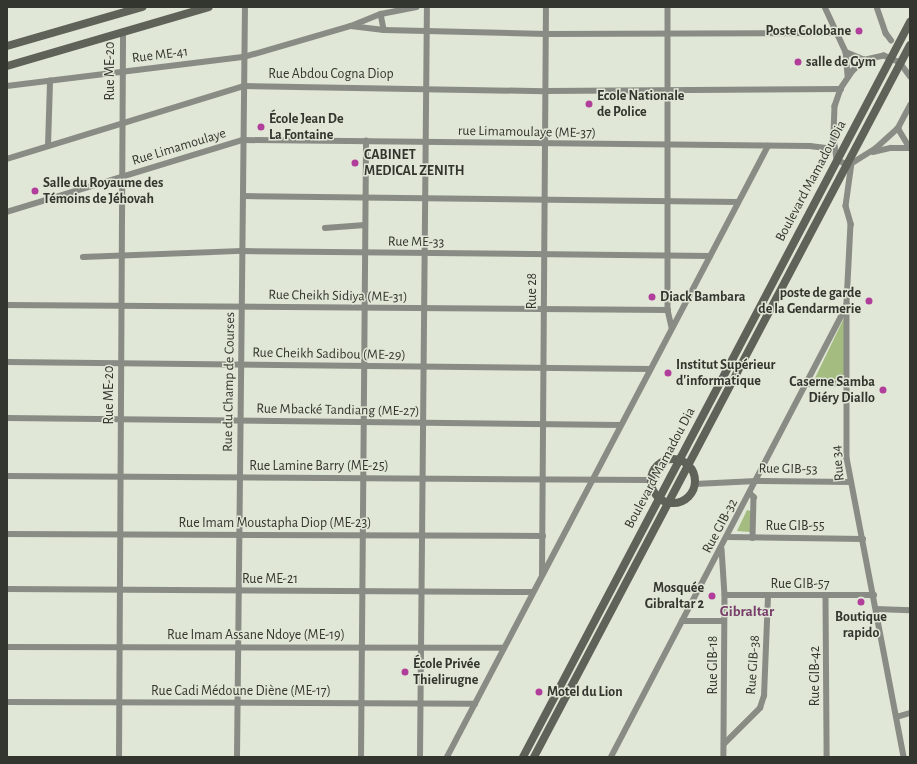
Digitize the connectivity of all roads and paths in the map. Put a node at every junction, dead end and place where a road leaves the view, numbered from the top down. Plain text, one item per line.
1 (140, 7) edge
2 (209, 7) edge
3 (245, 7) edge
4 (416, 7) edge
5 (427, 7) edge
6 (546, 7) edge
7 (668, 7) edge
8 (825, 7) edge
9 (877, 7) edge
10 (381, 14) junction
11 (910, 22) edge
12 (351, 26) junction
13 (384, 30) junction
14 (427, 30) junction
15 (122, 32) junction
16 (835, 33) junction
17 (546, 34) junction
18 (667, 34) junction
19 (891, 40) dead end
20 (910, 45) edge
21 (7, 46) edge
22 (846, 52) junction
23 (244, 57) junction
24 (891, 58) junction
25 (865, 60) junction
26 (900, 63) junction
27 (7, 66) edge
28 (122, 71) junction
29 (848, 76) junction
30 (910, 78) edge
31 (50, 81) junction
32 (7, 86) edge
33 (244, 86) junction
34 (426, 87) junction
35 (667, 89) junction
36 (841, 89) junction
37 (545, 91) junction
38 (910, 105) edge
39 (122, 123) junction
40 (898, 128) junction
41 (243, 140) junction
42 (366, 142) junction
43 (426, 142) junction
44 (545, 144) junction
45 (668, 145) junction
46 (48, 146) junction
47 (768, 146) junction
48 (834, 149) junction
49 (869, 153) junction
50 (7, 159) edge
51 (837, 160) junction
52 (850, 164) junction
53 (122, 177) junction
54 (243, 196) junction
55 (365, 198) junction
56 (545, 198) junction
57 (425, 199) junction
58 (668, 201) junction
59 (738, 202) junction
60 (7, 212) edge
61 (365, 226) junction
62 (325, 228) dead end
63 (242, 252) junction
64 (122, 254) junction
65 (365, 254) junction
66 (424, 254) junction
67 (544, 256) junction
68 (668, 256) junction
69 (710, 256) junction
70 (83, 257) dead end
71 (847, 304) junction
72 (7, 305) edge
73 (121, 306) junction
74 (242, 308) junction
75 (364, 309) junction
76 (424, 309) junction
77 (544, 310) junction
78 (668, 310) junction
79 (672, 328) junction
80 (7, 362) edge
81 (121, 364) junction
82 (241, 365) junction
83 (364, 366) junction
84 (423, 367) junction
85 (544, 368) junction
86 (650, 369) junction
87 (847, 383) junction
88 (808, 384) junction
89 (7, 418) edge
90 (120, 419) junction
91 (241, 421) junction
92 (364, 422) junction
93 (423, 422) junction
94 (543, 424) junction
95 (620, 425) junction
96 (680, 460) junction
97 (688, 465) junction
98 (7, 476) edge
99 (120, 477) junction
100 (240, 478) junction
101 (363, 479) junction
102 (422, 479) junction
103 (543, 480) junction
104 (651, 480) junction
105 (591, 481) junction
106 (756, 481) junction
107 (851, 482) junction
108 (695, 484) junction
109 (750, 494) junction
110 (660, 498) junction
111 (669, 502) junction
112 (7, 534) edge
113 (120, 534) junction
114 (240, 535) junction
115 (363, 535) junction
116 (422, 535) junction
117 (543, 536) junction
118 (727, 537) junction
119 (754, 538) junction
120 (863, 539) junction
121 (722, 548) junction
122 (542, 575) junction
123 (7, 589) edge
124 (120, 590) junction
125 (362, 591) junction
126 (421, 591) junction
127 (239, 592) junction
128 (533, 592) junction
129 (725, 595) junction
130 (874, 595) junction
131 (768, 596) junction
132 (826, 596) junction
133 (876, 609) junction
134 (910, 610) edge
135 (682, 621) junction
136 (724, 621) junction
137 (119, 646) junction
138 (7, 647) edge
139 (362, 647) junction
140 (238, 648) junction
141 (421, 648) junction
142 (504, 648) junction
143 (7, 702) edge
144 (119, 702) junction
145 (238, 704) junction
146 (361, 704) junction
147 (420, 704) junction
148 (475, 704) junction
149 (910, 713) edge
150 (897, 716) junction
151 (724, 744) junction
152 (119, 757) edge
153 (237, 757) edge
154 (361, 757) edge
155 (420, 757) edge
156 (447, 757) edge
157 (523, 757) edge
158 (534, 757) edge
159 (612, 757) edge
160 (724, 757) edge
161 (827, 757) edge
162 (904, 757) edge

1 - 21 street
2 - 15 street
3 - 23 street, Rue du Champ de Courses
4 - 10 street, Rue ME-41
5 - 14 street
6 - 17 street, Rue 28
7 - 18 street
8 - 16 street
9 - 19 street
10 - 12 street, Rue ME-41
10 - 13 street
11 - 24 street, Boulevard Mamadou Dia
12 - 13 street
12 - 23 street, Rue ME-41
13 - 14 street
14 - 17 street
14 - 34 street
15 - 27 street
15 - 28 street, Rue ME-20
16 - 18 street
16 - 22 street
17 - 18 street
17 - 37 street, Rue 28
18 - 35 street
20 - 26 street, Boulevard Mamadou Dia
22 - 25 street
22 - 29 street
23 - 28 street, Rue ME-41
23 - 33 street, Rue du Champ de Courses
24 - 25 street
24 - 26 street
24 - 51 street, Boulevard Mamadou Dia
25 - 29 street
26 - 30 street
26 - 52 street, Boulevard Mamadou Dia
28 - 31 street, Rue ME-41
28 - 39 street, Rue ME-20
29 - 36 street
31 - 32 street, Rue ME-41
31 - 46 street
33 - 34 street, Rue Abdou Cogna Diop
33 - 39 street, Rue Abdou Cogna Diop
33 - 41 street, Rue du Champ de Courses
34 - 37 street, Rue Abdou Cogna Diop
34 - 43 street
35 - 36 street, Rue Abdou Cogna Diop
35 - 37 street, Rue Abdou Cogna Diop
35 - 45 street
36 - 48 street
37 - 44 street, Rue 28
38 - 40 street
39 - 46 street, Rue Abdou Cogna Diop
39 - 53 street, Rue ME-20
40 - 49 street
40 - 49 street
41 - 42 street, rue Limamoulaye (ME-37)
41 - 53 street, Rue Limamoulaye
41 - 54 street, Rue du Champ de Courses
42 - 43 street, rue Limamoulaye (ME-37)
42 - 55 street
43 - 44 street, rue Limamoulaye (ME-37)
43 - 57 street
44 - 45 street, rue Limamoulaye (ME-37)
44 - 56 street, Rue 28
45 - 47 street, rue Limamoulaye (ME-37)
45 - 58 street
46 - 50 street, Rue Abdou Cogna Diop
47 - 48 street, rue Limamoulaye (ME-37)
47 - 59 street
48 - 51 street
49 - 52 street
51 - 52 street
51 - 96 street, Boulevard Mamadou Dia
52 - 71 street, Rue 34
52 - 97 street, Boulevard Mamadou Dia
53 - 60 street, Rue Limamoulaye
53 - 64 street, Rue ME-20
54 - 55 street
54 - 63 street, Rue du Champ de Courses
55 - 57 street
55 - 61 street
56 - 57 street
56 - 58 street
56 - 67 street, Rue 28
57 - 66 street
58 - 59 street
58 - 68 street
59 - 69 street
61 - 62 street
61 - 65 street
63 - 64 street, Rue ME-33
63 - 65 street, Rue ME-33
63 - 74 street, Rue du Champ de Courses
64 - 70 street, Rue ME-33
64 - 73 street, Rue ME-20
65 - 66 street, Rue ME-33
65 - 75 street
66 - 67 street, Rue ME-33
66 - 76 street
67 - 68 street, Rue ME-33
67 - 77 street, Rue 28
68 - 69 street, Rue ME-33
68 - 78 street
69 - 79 street
71 - 87 street, Rue 34
71 - 88 street, Rue GIB-32
72 - 73 street, Rue Cheikh Sidiya (ME-31)
73 - 74 street, Rue Cheikh Sidiya (ME-31)
73 - 81 street, Rue ME-20
74 - 75 street, Rue Cheikh Sidiya (ME-31)
74 - 82 street, Rue du Champ de Courses
75 - 76 street, Rue Cheikh Sidiya (ME-31)
75 - 83 street
76 - 77 street, Rue Cheikh Sidiya (ME-31)
76 - 84 street
77 - 78 street, Rue Cheikh Sidiya (ME-31)
77 - 85 street, Rue 28
78 - 79 street
79 - 86 street
80 - 81 street, Rue Cheikh Sadibou (ME-29)
81 - 82 street, Rue Cheikh Sadibou (ME-29)
81 - 90 street, Rue ME-20
82 - 83 street, Rue Cheikh Sadibou (ME-29)
82 - 91 street, Rue du Champ de Courses
83 - 84 street, Rue Cheikh Sadibou (ME-29)
83 - 92 street
84 - 85 street, Rue Cheikh Sadibou (ME-29)
84 - 93 street
85 - 86 street, Rue Cheikh Sadibou (ME-29)
85 - 94 street, Rue 28
86 - 95 street
87 - 88 street
87 - 107 street, Rue 34
88 - 106 street, Rue GIB-32
89 - 90 street, Rue Mbacké Tandiang (ME-27)
90 - 91 street, Rue Mbacké Tandiang (ME-27)
90 - 99 street, Rue ME-20
91 - 92 street, Rue Mbacké Tandiang (ME-27)
91 - 100 street, Rue du Champ de Courses
92 - 93 street, Rue Mbacké Tandiang (ME-27)
92 - 101 street
93 - 94 street, Rue Mbacké Tandiang (ME-27)
93 - 102 street
94 - 95 street, Rue Mbacké Tandiang (ME-27)
94 - 103 street, Rue 28
95 - 105 street
96 - 97 street
96 - 104 street
96 - 110 street, Boulevard Mamadou Dia
97 - 108 street
97 - 111 street, Boulevard Mamadou Dia
98 - 99 street, Rue Lamine Barry (ME-25)
99 - 100 street, Rue Lamine Barry (ME-25)
99 - 113 street, Rue ME-20
100 - 101 street, Rue Lamine Barry (ME-25)
100 - 114 street, Rue du Champ de Courses
101 - 102 street, Rue Lamine Barry (ME-25)
101 - 115 street
102 - 103 street, Rue Lamine Barry (ME-25)
102 - 116 street
103 - 105 street, Rue Lamine Barry (ME-25)
103 - 117 street, Rue 28
104 - 105 street, Rue Lamine Barry (ME-25)
104 - 110 street
105 - 122 street
106 - 107 street, Rue GIB-53
106 - 108 street, Rue GIB-53
106 - 109 street, Rue GIB-32
107 - 120 street, Rue 34
108 - 111 street
109 - 118 street, Rue GIB-32
109 - 119 street
110 - 111 street
110 - 157 street, Boulevard Mamadou Dia
111 - 158 street, Boulevard Mamadou Dia
112 - 113 street, Rue Imam Moustapha Diop (ME-23)
113 - 114 street, Rue Imam Moustapha Diop (ME-23)
113 - 124 street, Rue ME-20
114 - 115 street, Rue Imam Moustapha Diop (ME-23)
114 - 127 street, Rue du Champ de Courses
115 - 116 street, Rue Imam Moustapha Diop (ME-23)
115 - 125 street
116 - 117 street, Rue Imam Moustapha Diop (ME-23)
116 - 126 street
117 - 122 street, Rue 28
118 - 119 street, Rue GIB-55
118 - 121 street, Rue GIB-32
119 - 120 street, Rue GIB-55
120 - 130 street, Rue 34
121 - 129 street, Rue GIB-18
121 - 135 street, Rue GIB-32
122 - 128 street
123 - 124 street, Rue ME-21
124 - 127 street, Rue ME-21
124 - 137 street, Rue ME-20
125 - 126 street, Rue ME-21
125 - 127 street, Rue ME-21
125 - 139 street
126 - 128 street, Rue ME-21
126 - 141 street
127 - 140 street, Rue du Champ de Courses
128 - 142 street
129 - 131 street, Rue GIB-57
129 - 136 street, Rue GIB-18
130 - 132 street, Rue GIB-57
130 - 133 street, Rue 34
131 - 132 street, Rue GIB-57
131 - 151 street, Rue GIB-38
132 - 161 street, Rue GIB-42
133 - 134 street
133 - 150 street, Rue 34
135 - 136 street
135 - 159 street, Rue GIB-32
136 - 151 street, Rue GIB-18
137 - 138 street, Rue Imam Assane Ndoye (ME-19)
137 - 140 street, Rue Imam Assane Ndoye (ME-19)
137 - 144 street, Rue ME-20
139 - 140 street, Rue Imam Assane Ndoye (ME-19)
139 - 141 street, Rue Imam Assane Ndoye (ME-19)
139 - 146 street
140 - 145 street, Rue du Champ de Courses
141 - 142 street, Rue Imam Assane Ndoye (ME-19)
141 - 147 street
142 - 148 street
143 - 144 street, Rue Cadi Médoune Diène (ME-17)
144 - 145 street, Rue Cadi Médoune Diène (ME-17)
144 - 152 street, Rue ME-20
145 - 146 street, Rue Cadi Médoune Diène (ME-17)
145 - 153 street, Rue du Champ de Courses
146 - 147 street, Rue Cadi Médoune Diène (ME-17)
146 - 154 street
147 - 148 street, Rue Cadi Médoune Diène (ME-17)
147 - 155 street
148 - 156 street
149 - 150 street
150 - 162 street, Rue 34
151 - 160 street, Rue GIB-18

